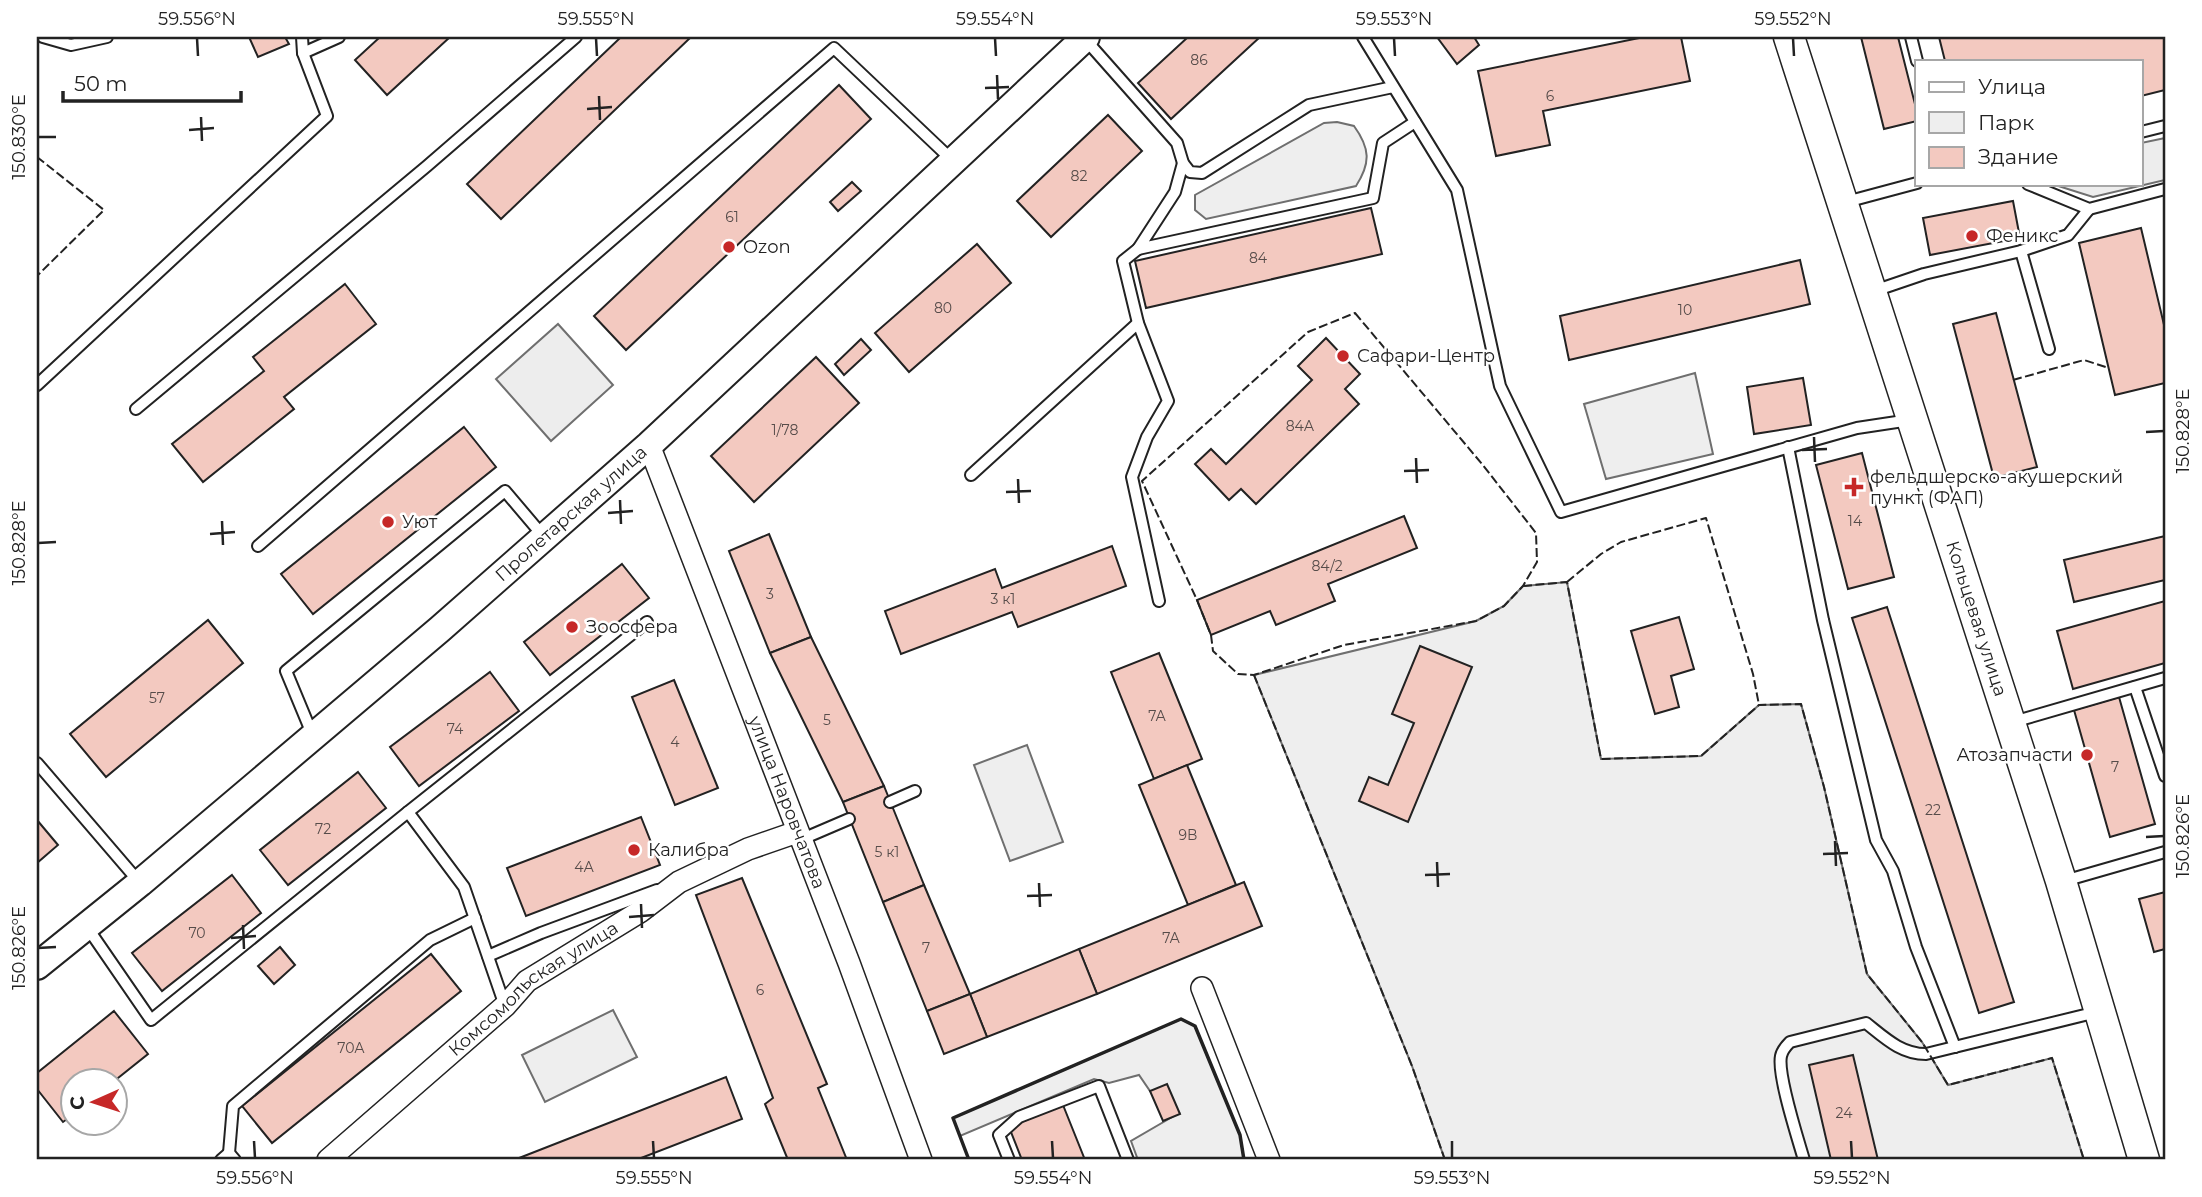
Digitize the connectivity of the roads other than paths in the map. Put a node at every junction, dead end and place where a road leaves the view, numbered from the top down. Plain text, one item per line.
1 (43, 37) edge
2 (107, 37) edge
3 (302, 37) edge
4 (339, 37) edge
5 (576, 37) edge
6 (1363, 37) edge
7 (1789, 37) edge
8 (1911, 37) edge
9 (1085, 38) edge
10 (303, 53) junction
11 (1917, 60) edge
12 (1394, 86) junction
13 (1415, 122) junction
14 (2165, 127) edge
15 (2142, 132) edge
16 (952, 160) junction
17 (1183, 163) junction
18 (1915, 184) edge
19 (2033, 186) edge
20 (2165, 189) edge
21 (1843, 202) junction
22 (2089, 209) junction
23 (1138, 249) junction
24 (2021, 251) junction
25 (1872, 292) junction
26 (1138, 323) junction
27 (2049, 349) dead end
28 (37, 385) edge
29 (136, 410) dead end
30 (1913, 420) junction
31 (649, 445) junction
32 (1788, 447) junction
33 (971, 475) dead end
34 (544, 537) junction
35 (258, 546) dead end
36 (1159, 601) dead end
37 (647, 622) dead end
38 (2165, 678) edge
39 (2135, 687) junction
40 (2010, 722) junction
41 (313, 736) junction
42 (37, 763) edge
43 (2165, 776) edge
44 (915, 791) dead end
45 (890, 802) dead end
46 (408, 812) junction
47 (849, 819) dead end
48 (799, 836) junction
49 (2165, 852) edge
50 (679, 881) junction
51 (2061, 881) junction
52 (140, 883) junction
53 (475, 918) junction
54 (86, 926) junction
55 (488, 956) junction
56 (37, 966) edge
57 (1202, 988) dead end
58 (505, 1006) junction
59 (2098, 1012) junction
60 (1955, 1047) junction
61 (228, 1158) edge
62 (328, 1160) edge
63 (921, 1160) edge
64 (1009, 1160) edge
65 (1128, 1160) edge
66 (1269, 1160) edge
67 (1804, 1160) edge
68 (2144, 1160) edge

1 - 2 lane
3 - 10 lane
4 - 10 lane
5 - 29 lane
6 - 12 lane
7 - 21 main road, Кольцевая улица
8 - 11 lane
9 - 16 street, Пролетарская улица
9 - 17 lane
10 - 28 lane
12 - 13 lane
12 - 17 lane
13 - 23 lane
13 - 32 lane
14 - 15 lane
16 - 31 street, Пролетарская улица
16 - 35 lane
17 - 23 lane
18 - 21 lane
19 - 22 lane
20 - 22 lane
21 - 25 main road, Кольцевая улица
22 - 24 lane
23 - 26 lane
24 - 25 lane
24 - 27 lane
25 - 30 main road, Кольцевая улица
26 - 33 lane
26 - 36 lane
30 - 32 lane
30 - 40 main road, Кольцевая улица
31 - 34 street, Пролетарская улица
31 - 48 street, улица Наровчатова
32 - 60 lane
34 - 41 street, Пролетарская улица
34 - 41 lane
37 - 46 lane
38 - 39 lane
39 - 40 lane
39 - 43 lane
40 - 51 main road, Кольцевая улица
41 - 52 street, Пролетарская улица
42 - 52 lane
44 - 45 lane
46 - 53 lane
46 - 54 lane
47 - 48 lane
48 - 50 street, Комсомольская улица
48 - 63 street, улица Наровчатова
49 - 51 lane
50 - 55 lane
50 - 58 street, Комсомольская улица
51 - 59 main road, Кольцевая улица
52 - 54 street, Пролетарская улица
53 - 55 lane
53 - 61 lane
54 - 56 street, Пролетарская улица
55 - 58 lane
57 - 66 street
58 - 62 street, Комсомольская улица
59 - 60 lane
59 - 68 main road, Кольцевая улица
60 - 67 lane
64 - 65 lane

